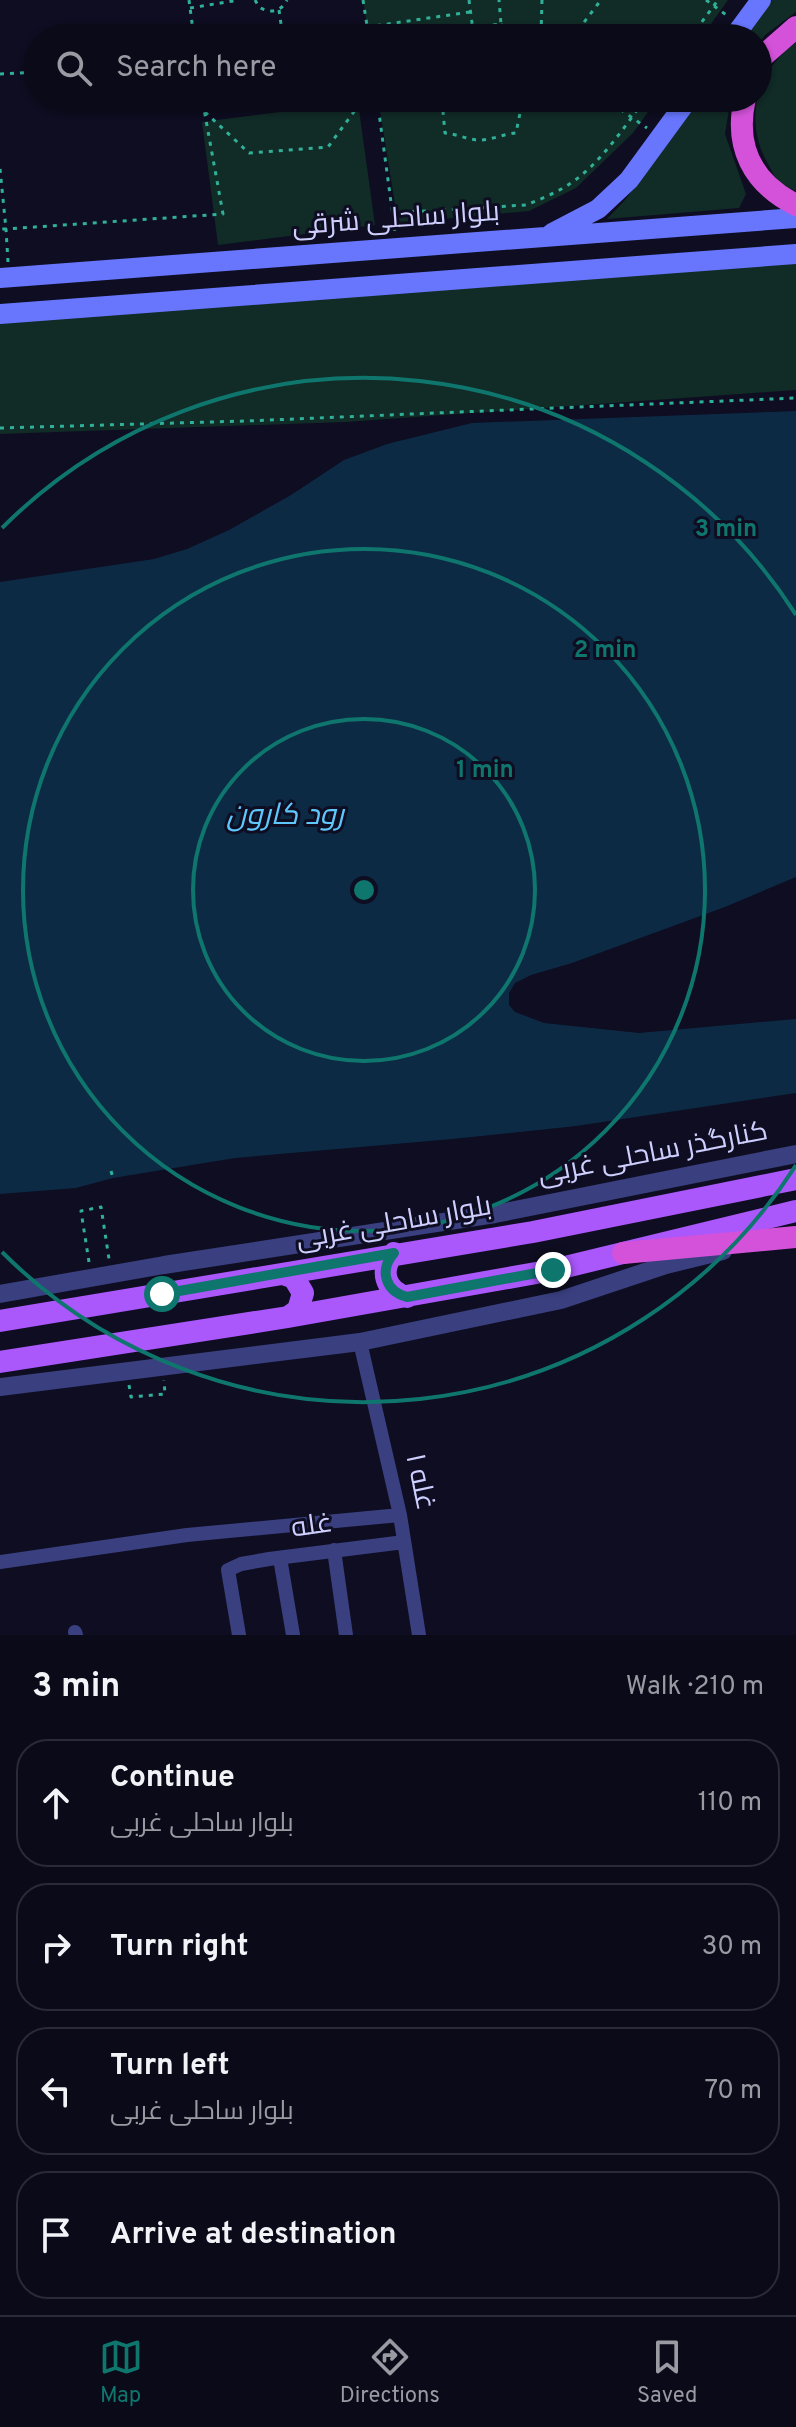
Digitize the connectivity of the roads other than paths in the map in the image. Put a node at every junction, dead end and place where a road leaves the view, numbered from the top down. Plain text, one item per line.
1 (761, 0) edge
2 (744, 24) edge
3 (796, 27) edge
4 (772, 48) edge
5 (679, 112) edge
6 (742, 112) edge
7 (796, 205) edge
8 (796, 218) edge
9 (543, 237) junction
10 (796, 254) edge
11 (5, 278) edge
12 (0, 314) edge
13 (796, 1154) edge
14 (796, 1179) edge
15 (796, 1211) edge
16 (786, 1238) edge
17 (394, 1253) junction
18 (623, 1253) junction
19 (283, 1274) junction
20 (0, 1294) edge
21 (407, 1297) junction
22 (288, 1317) junction
23 (0, 1321) edge
24 (360, 1342) junction
25 (0, 1362) edge
26 (0, 1387) edge
27 (400, 1515) junction
28 (404, 1542) junction
29 (334, 1550) junction
30 (280, 1558) junction
31 (0, 1562) edge
32 (239, 1635) edge
33 (293, 1635) edge
34 (346, 1635) edge
35 (419, 1635) edge

1 - 2 main road
3 - 4 highway
5 - 9 main road
6 - 7 highway
8 - 9 main road, بلوار ساحلی شرقی
9 - 11 main road, بلوار ساحلی شرقی
10 - 12 main road
13 - 20 street, کنارگذر ساحلی غربی
14 - 17 main road, بلوار ساحلی غربی
15 - 18 main road
16 - 18 highway
16 - 24 street
17 - 19 main road, بلوار ساحلی غربی
17 - 21 main road
18 - 21 main road
19 - 22 main road
19 - 23 main road, بلوار ساحلی غربی
21 - 22 main road
22 - 25 main road
24 - 26 street
24 - 27 street, غله ۱
27 - 28 street, غله ۱
27 - 31 street
28 - 29 street, غله
28 - 35 street, غله ۱
29 - 30 street, غله
29 - 34 street
30 - 32 street, غله
30 - 33 street

